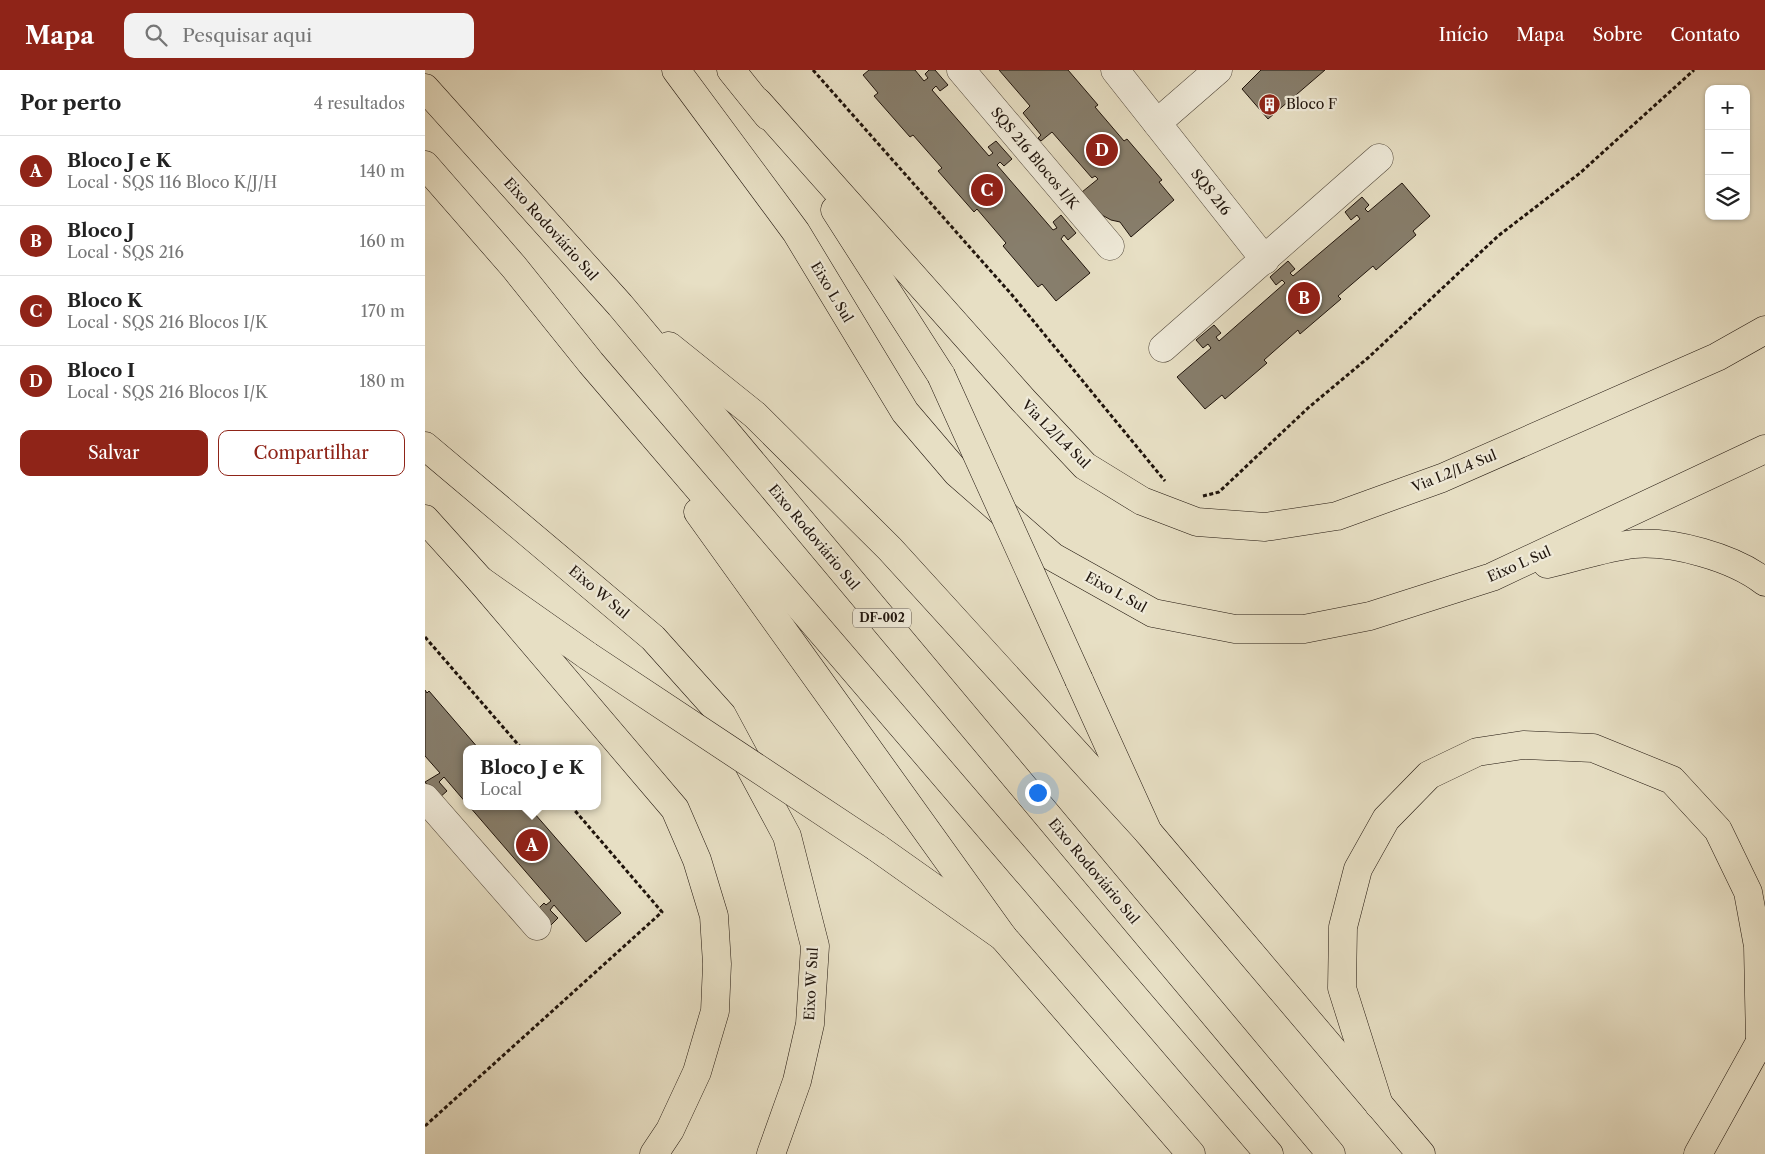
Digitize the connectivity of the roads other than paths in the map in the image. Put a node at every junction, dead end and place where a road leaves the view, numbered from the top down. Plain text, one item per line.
1 (676, 70) edge
2 (731, 70) edge
3 (961, 70) edge
4 (1115, 70) edge
5 (1218, 70) edge
6 (425, 88) edge
7 (758, 102) junction
8 (1157, 123) junction
9 (1379, 158) dead end
10 (425, 165) edge
11 (1109, 246) dead end
12 (1265, 260) junction
13 (620, 305) junction
14 (1765, 330) edge
15 (1163, 348) dead end
16 (591, 363) junction
17 (425, 446) edge
18 (1765, 449) edge
19 (425, 519) edge
20 (1492, 577) junction
21 (480, 580) junction
22 (1765, 582) edge
23 (425, 798) edge
24 (1149, 832) junction
25 (537, 926) dead end
26 (1003, 937) junction
27 (1763, 1036) edge
28 (1379, 1105) junction
29 (655, 1154) edge
30 (771, 1154) edge
31 (1191, 1154) edge
32 (1269, 1154) edge
33 (1331, 1154) edge
34 (1421, 1154) edge
35 (1698, 1154) edge

1 - 20 main road, Eixo L Sul
2 - 7 main road
3 - 11 street, SQS 216 Blocos I/K
4 - 8 street, SQS 216
5 - 8 street
6 - 13 main road, Eixo Rodoviário Sul / DF-002
7 - 14 main road, Via L2/L4 Sul
7 - 24 main road, bridge
8 - 12 street, SQS 216
9 - 12 street
10 - 16 main road
12 - 15 street
13 - 24 main road
13 - 33 main road, Eixo Rodoviário Sul / DF-002
16 - 26 main road
16 - 32 main road
17 - 30 main road, Eixo W Sul
18 - 20 main road, Eixo L Sul
19 - 21 main road
20 - 22 main road
21 - 26 main road, bridge
21 - 29 main road
23 - 25 street
24 - 28 main road
26 - 31 main road
27 - 28 main road
27 - 35 main road
28 - 34 main road

